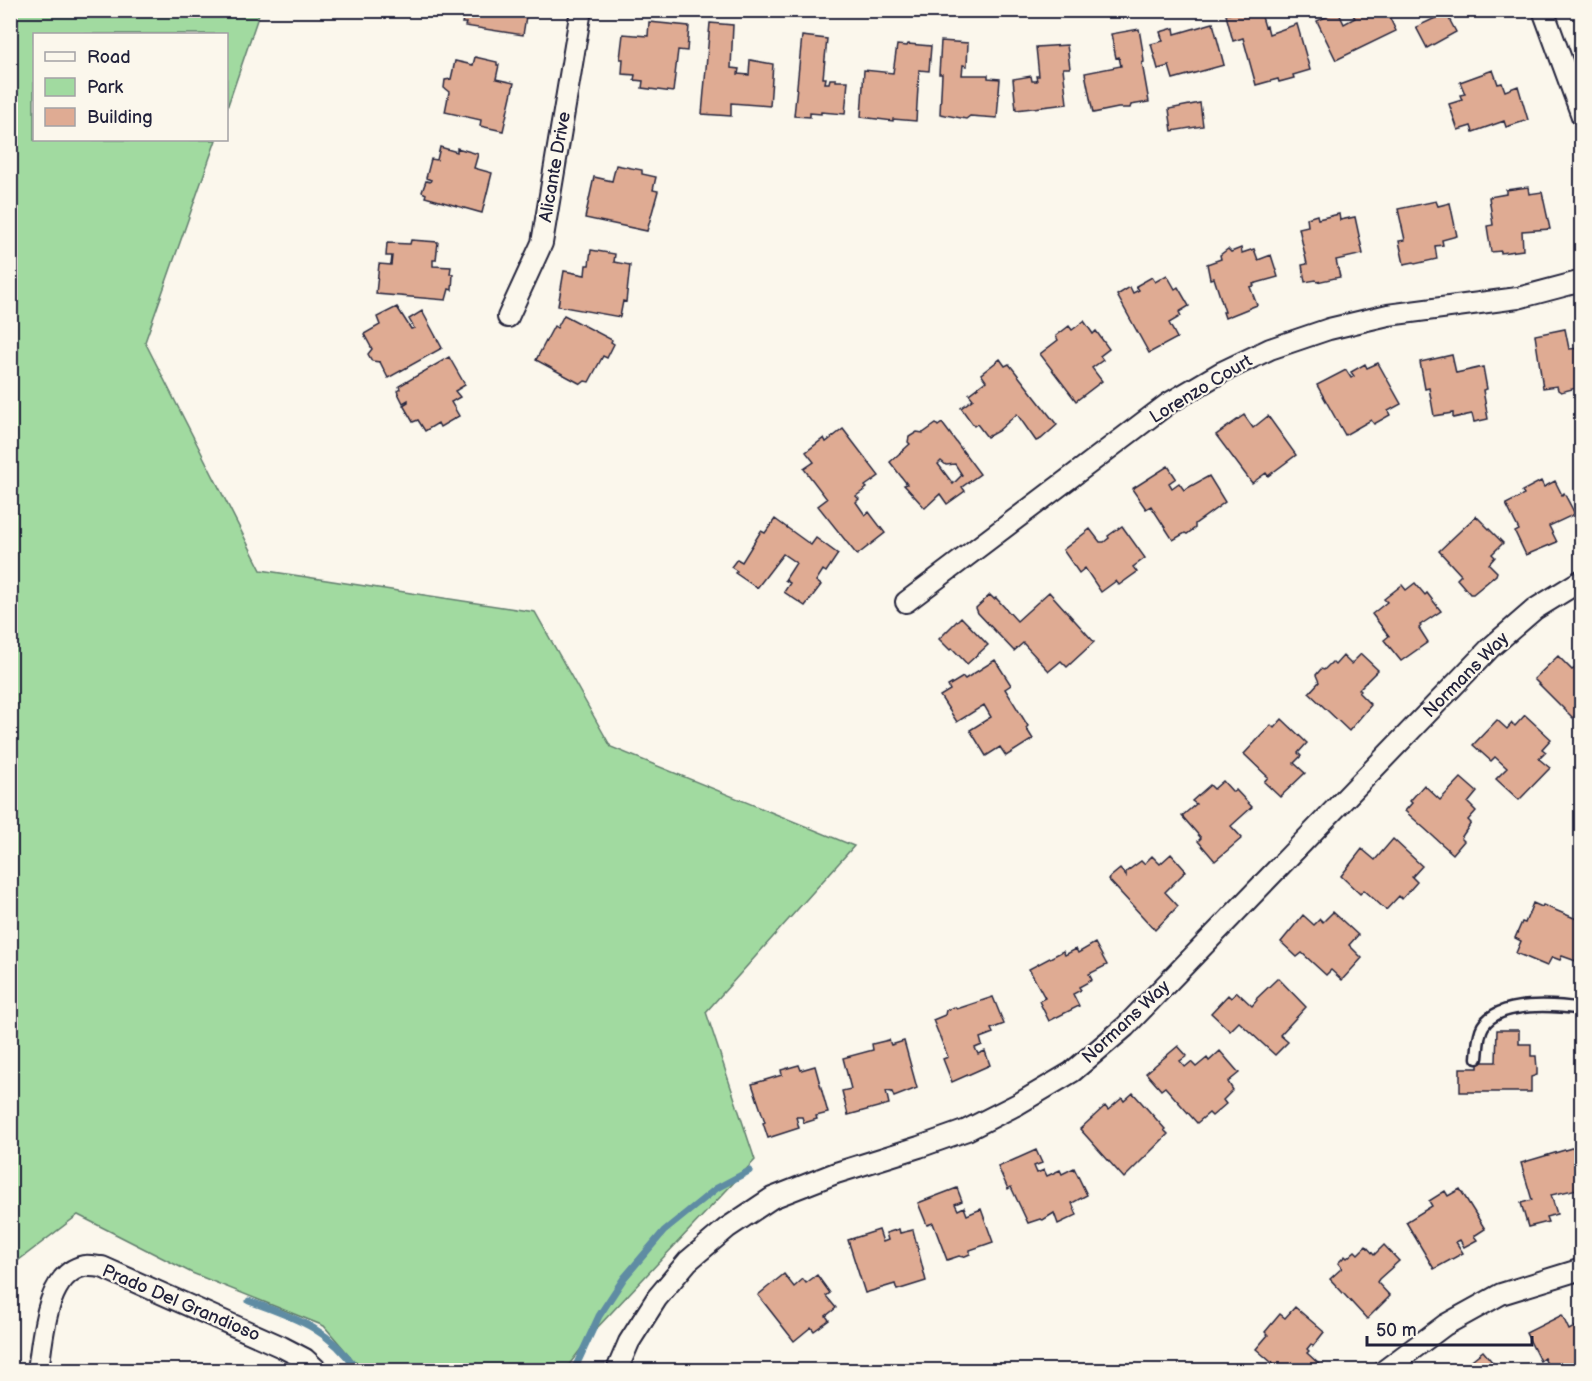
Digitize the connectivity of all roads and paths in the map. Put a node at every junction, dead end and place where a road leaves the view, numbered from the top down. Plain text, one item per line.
1 (581, 10) edge
2 (1543, 10) edge
3 (1581, 116) edge
4 (1581, 280) edge
5 (508, 316) dead end
6 (1581, 580) edge
7 (906, 602) dead end
8 (1581, 1009) edge
9 (1477, 1058) dead end
10 (1581, 1269) edge
11 (38, 1371) edge
12 (317, 1371) edge
13 (617, 1371) edge
14 (1385, 1371) edge

1 - 5 street, Alicante Drive
2 - 3 street
4 - 7 street, Lorenzo Court
6 - 13 street, Normans Way
8 - 9 lane
10 - 14 street
11 - 12 street, Prado Del Grandioso

